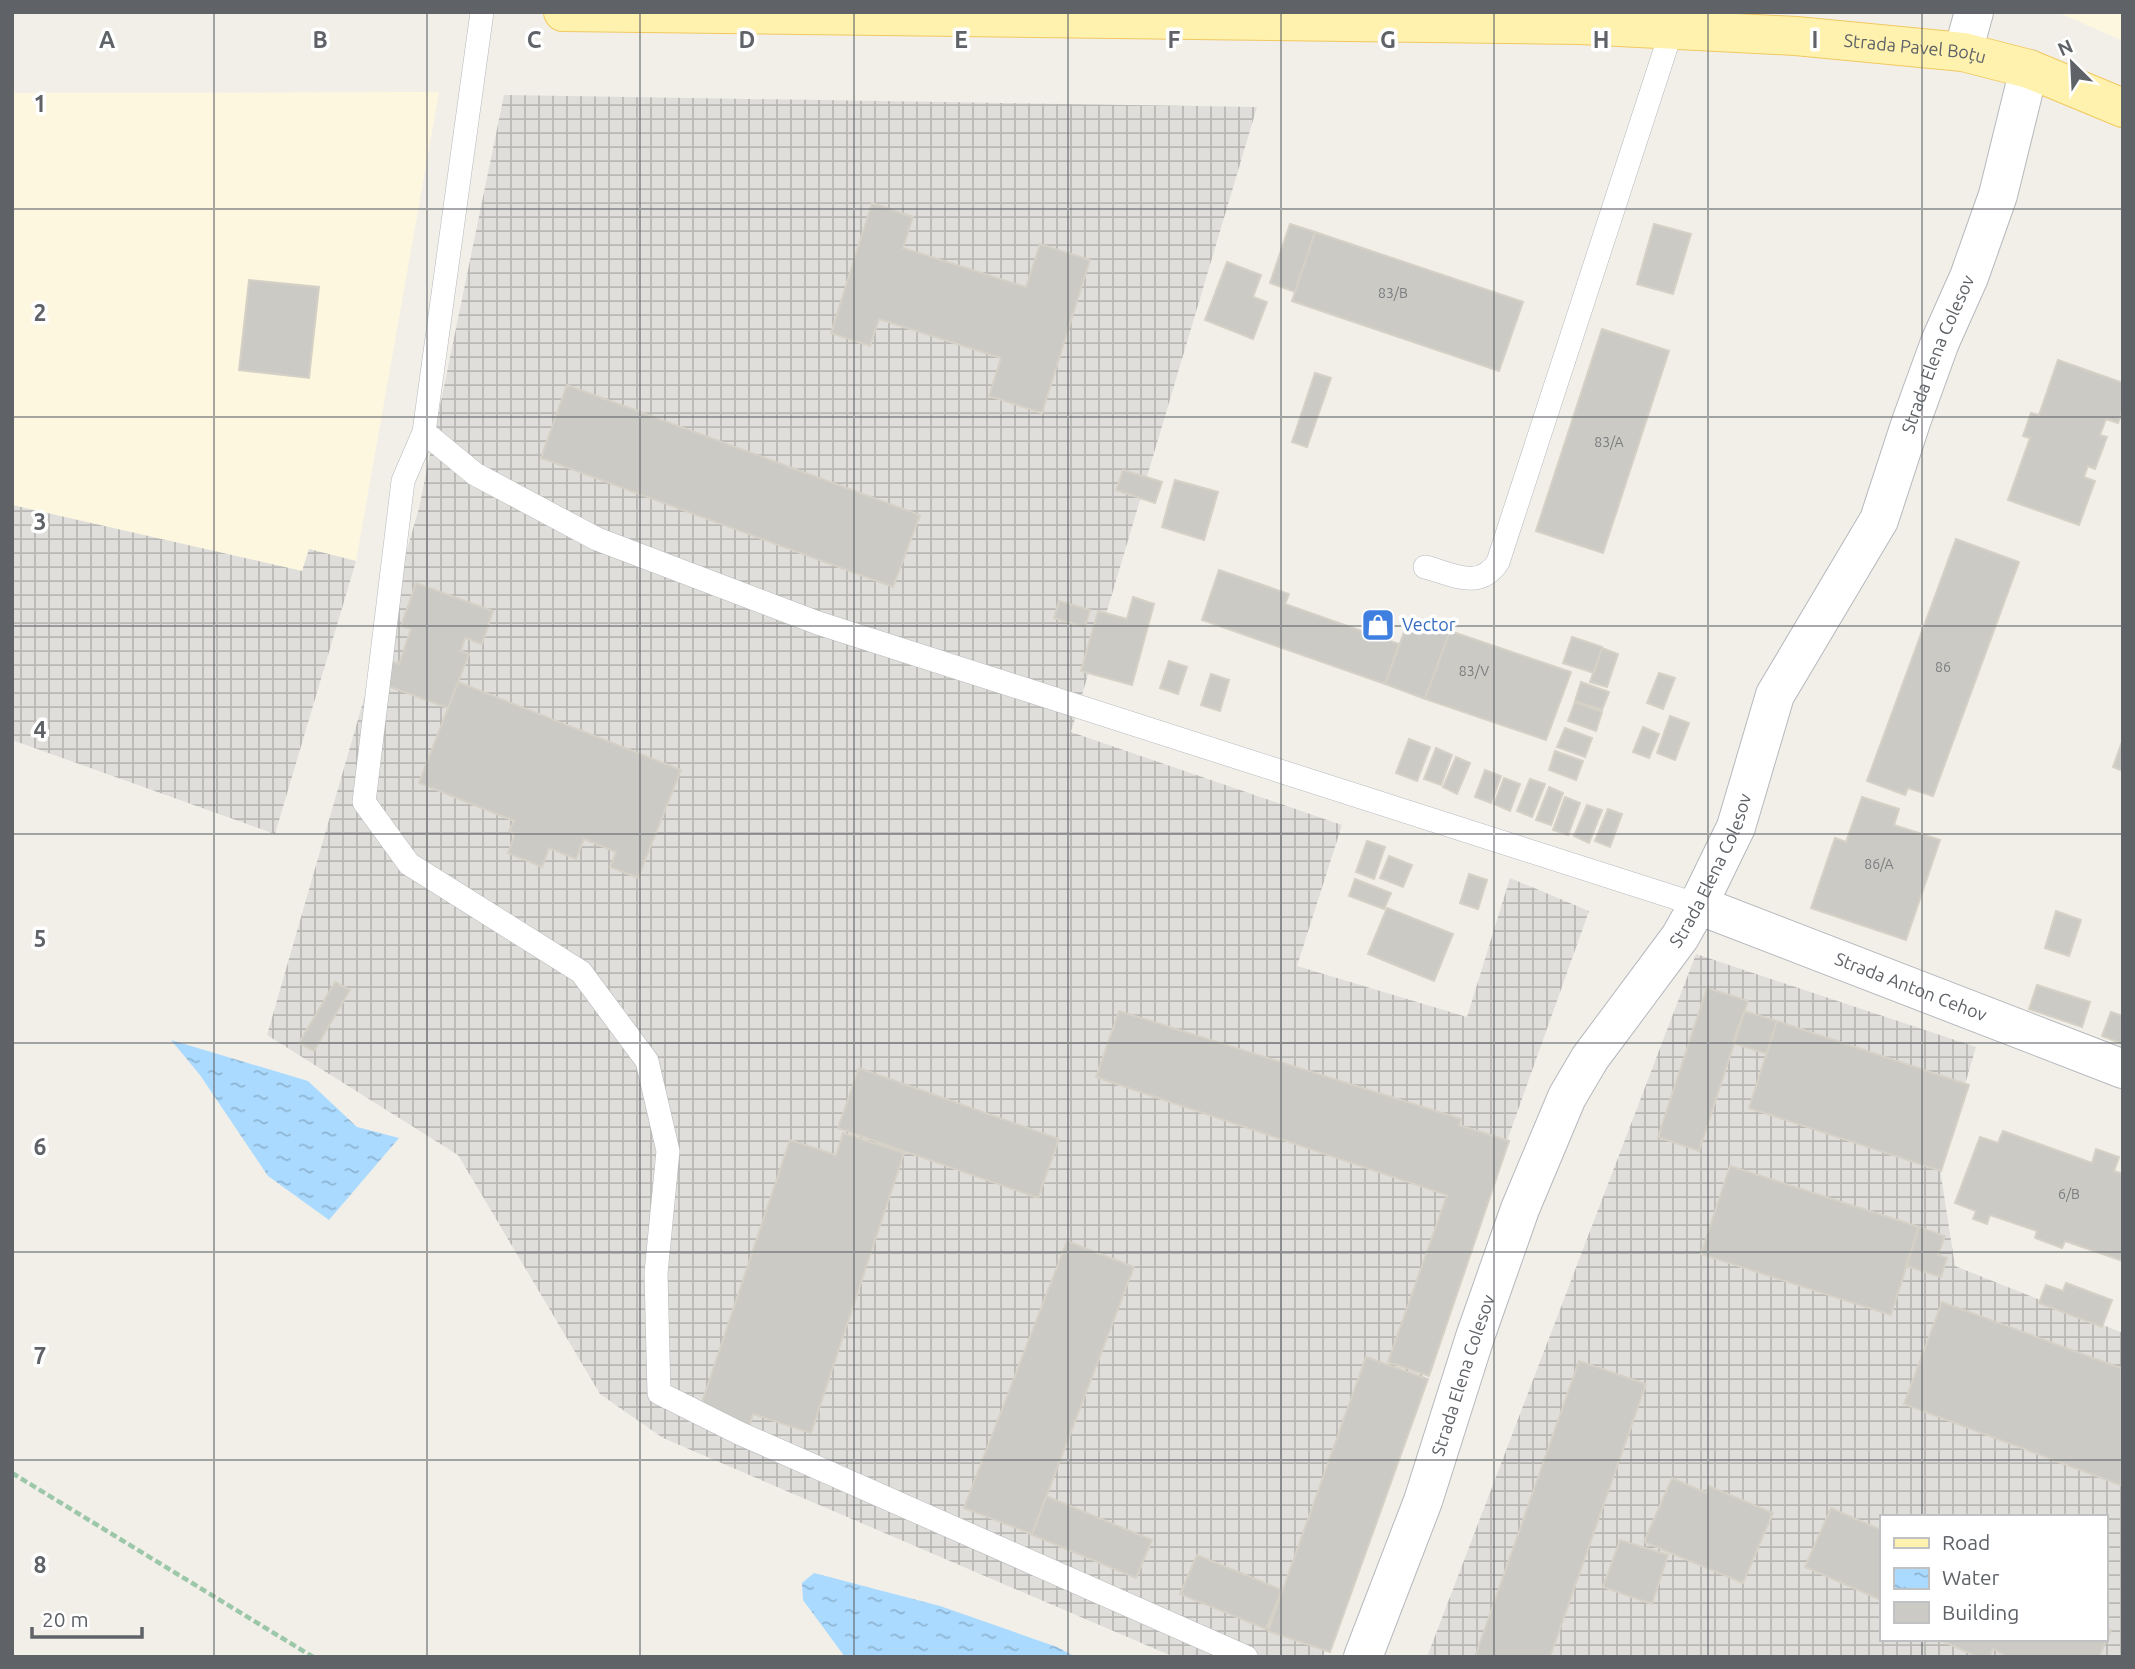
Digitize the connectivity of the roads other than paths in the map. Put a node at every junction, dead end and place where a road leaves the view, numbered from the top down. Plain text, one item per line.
1 (482, 12) edge
2 (563, 12) edge
3 (1974, 12) edge
4 (1672, 29) junction
5 (1963, 52) junction
6 (2029, 69) junction
7 (2123, 108) edge
8 (425, 432) junction
9 (1425, 567) dead end
10 (1698, 905) junction
11 (2123, 1069) edge
12 (1246, 1657) edge
13 (1363, 1657) edge

1 - 8 lane
2 - 4 main road, Strada Pavel Boțu
3 - 5 street
4 - 5 main road, Strada Pavel Boțu
4 - 9 lane
5 - 6 main road, Strada Pavel Boțu
6 - 7 main road, Strada Pavel Boțu
6 - 10 street, Strada Elena Colesov
8 - 10 lane
8 - 12 lane
10 - 11 street, Strada Anton Cehov
10 - 13 street, Strada Elena Colesov

